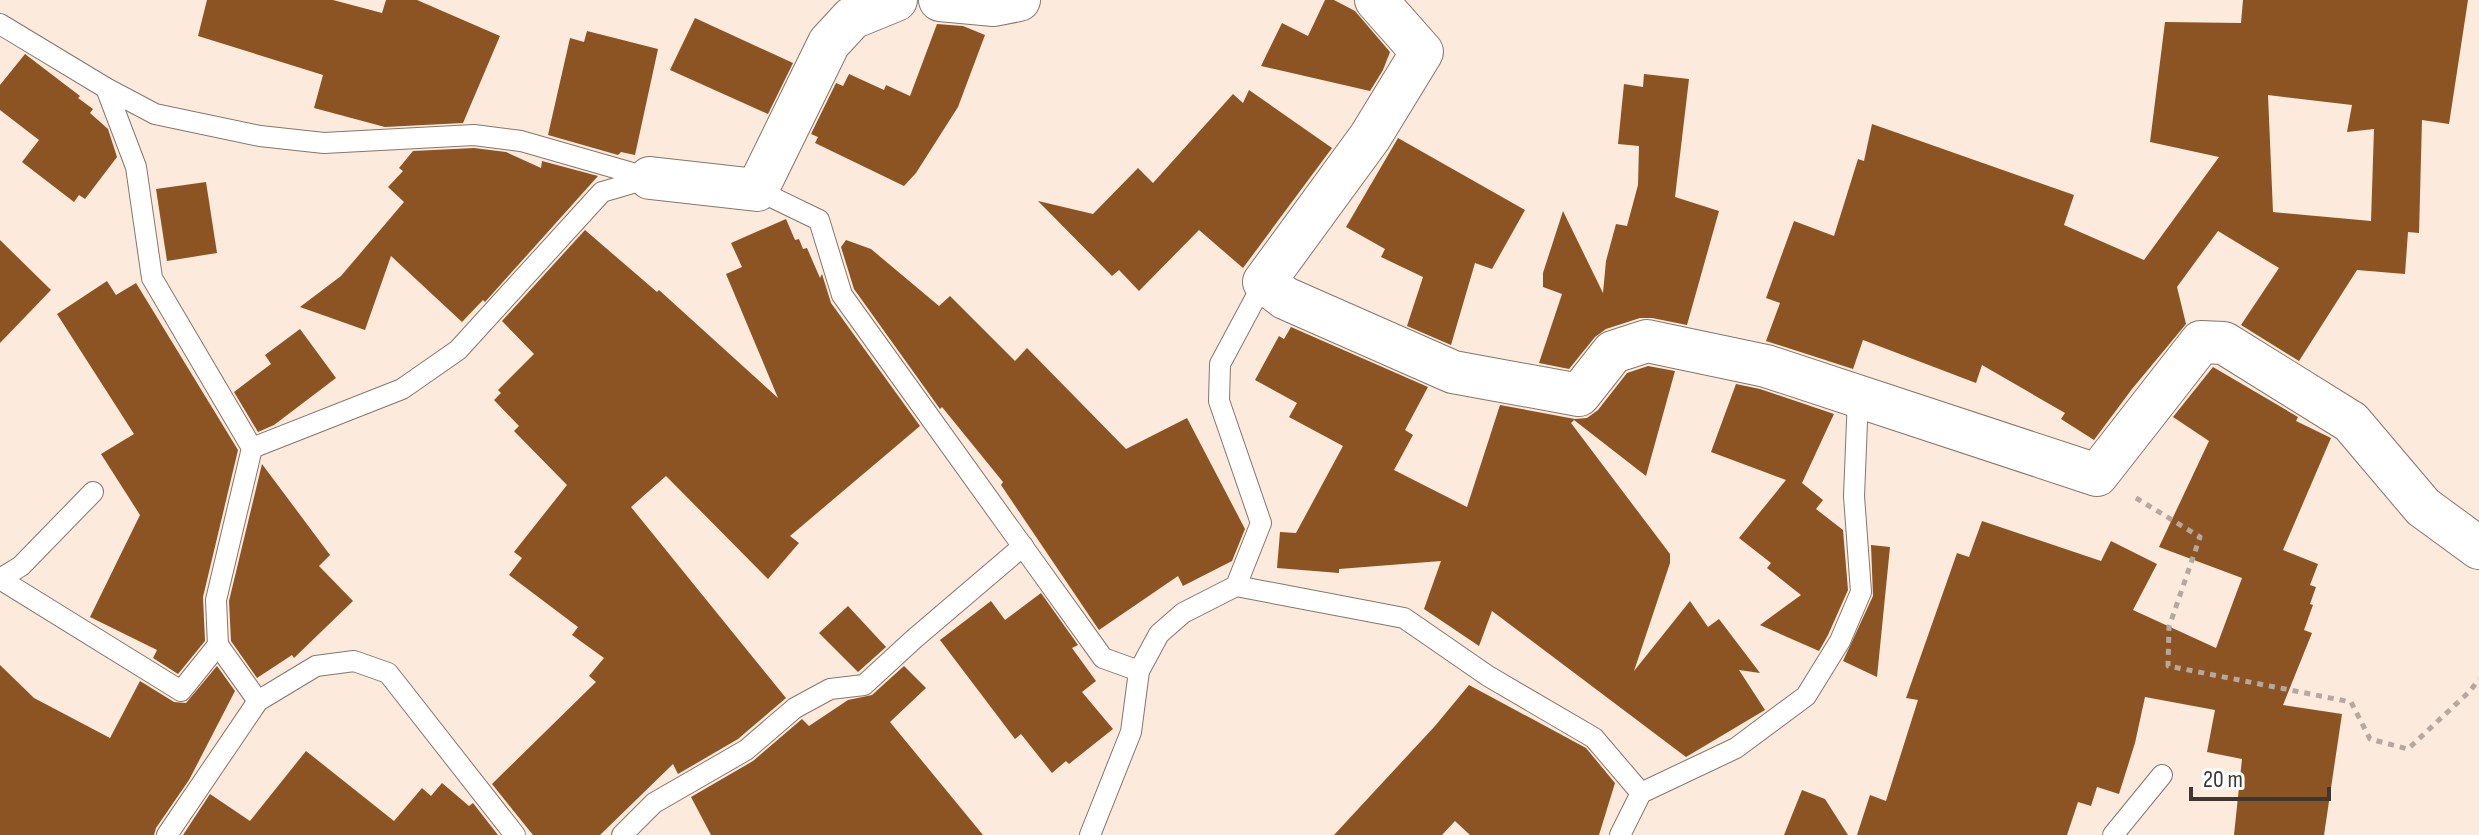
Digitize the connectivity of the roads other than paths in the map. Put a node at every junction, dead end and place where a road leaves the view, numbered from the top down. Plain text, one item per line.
1 (896, 0) edge
2 (940, 0) edge
3 (1019, 0) edge
4 (1376, 0) edge
5 (0, 24) edge
6 (106, 88) junction
7 (650, 178) junction
8 (757, 190) junction
9 (1264, 282) junction
10 (1858, 397) junction
11 (252, 448) junction
12 (93, 492) dead end
13 (1023, 546) junction
14 (2479, 548) edge
15 (0, 579) edge
16 (1236, 586) junction
17 (218, 645) junction
18 (1139, 671) junction
19 (258, 701) junction
20 (2162, 775) dead end
21 (1641, 793) junction
22 (167, 835) edge
23 (515, 835) edge
24 (622, 835) edge
25 (1090, 835) edge
26 (1620, 835) edge
27 (2113, 835) edge

1 - 8 street
2 - 3 street
4 - 9 street
5 - 6 lane
6 - 7 lane
6 - 11 lane
7 - 8 street
7 - 11 lane
8 - 13 lane
9 - 10 street
9 - 16 lane
10 - 14 street
10 - 21 lane
11 - 17 lane
12 - 15 lane
13 - 18 lane
13 - 24 lane
15 - 17 lane
16 - 18 lane
16 - 21 lane
17 - 19 lane
18 - 25 lane
19 - 22 lane
19 - 23 lane
20 - 27 lane
21 - 26 lane

